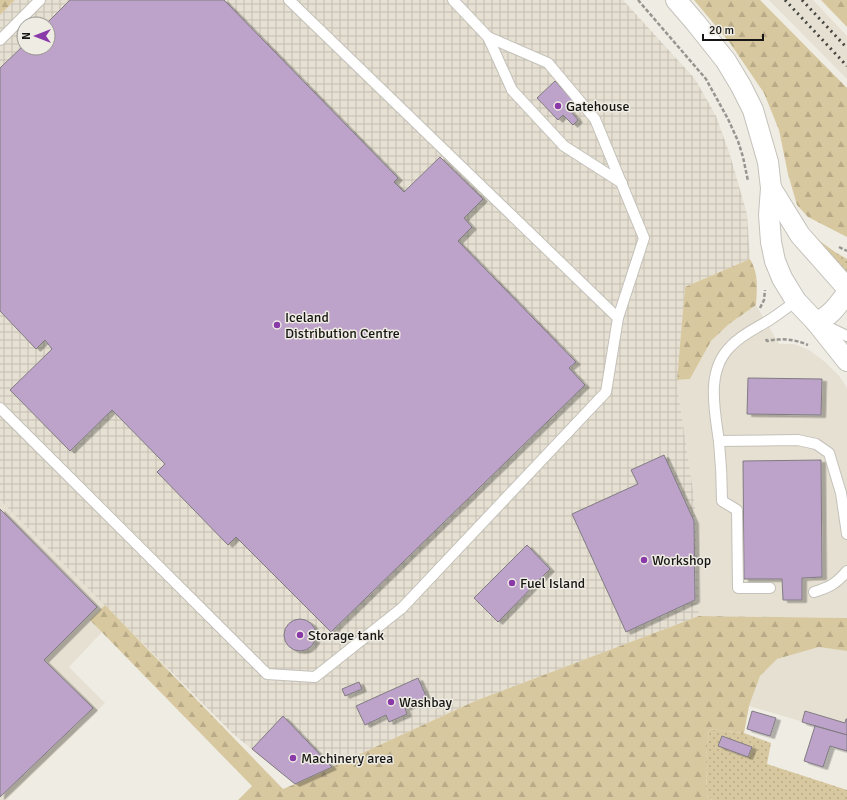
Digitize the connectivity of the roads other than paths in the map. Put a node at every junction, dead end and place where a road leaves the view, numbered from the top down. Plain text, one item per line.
1 (40, 0) edge
2 (288, 0) edge
3 (453, 0) edge
4 (676, 0) edge
5 (488, 37) junction
6 (0, 40) edge
7 (622, 184) junction
8 (771, 188) junction
9 (847, 288) edge
10 (847, 294) edge
11 (796, 301) junction
12 (618, 318) junction
13 (816, 322) junction
14 (847, 336) edge
15 (847, 361) edge
16 (0, 408) edge
17 (718, 441) junction
18 (847, 534) edge
19 (847, 571) edge
20 (770, 588) dead end
21 (814, 592) dead end

1 - 6 lane
2 - 12 lane
3 - 5 lane
4 - 8 street
5 - 7 lane
5 - 7 lane
7 - 12 lane
8 - 9 street
8 - 11 street
10 - 13 street
11 - 13 street
11 - 17 lane
12 - 16 lane
13 - 14 lane
13 - 15 street
17 - 18 lane
17 - 20 lane
19 - 21 lane

